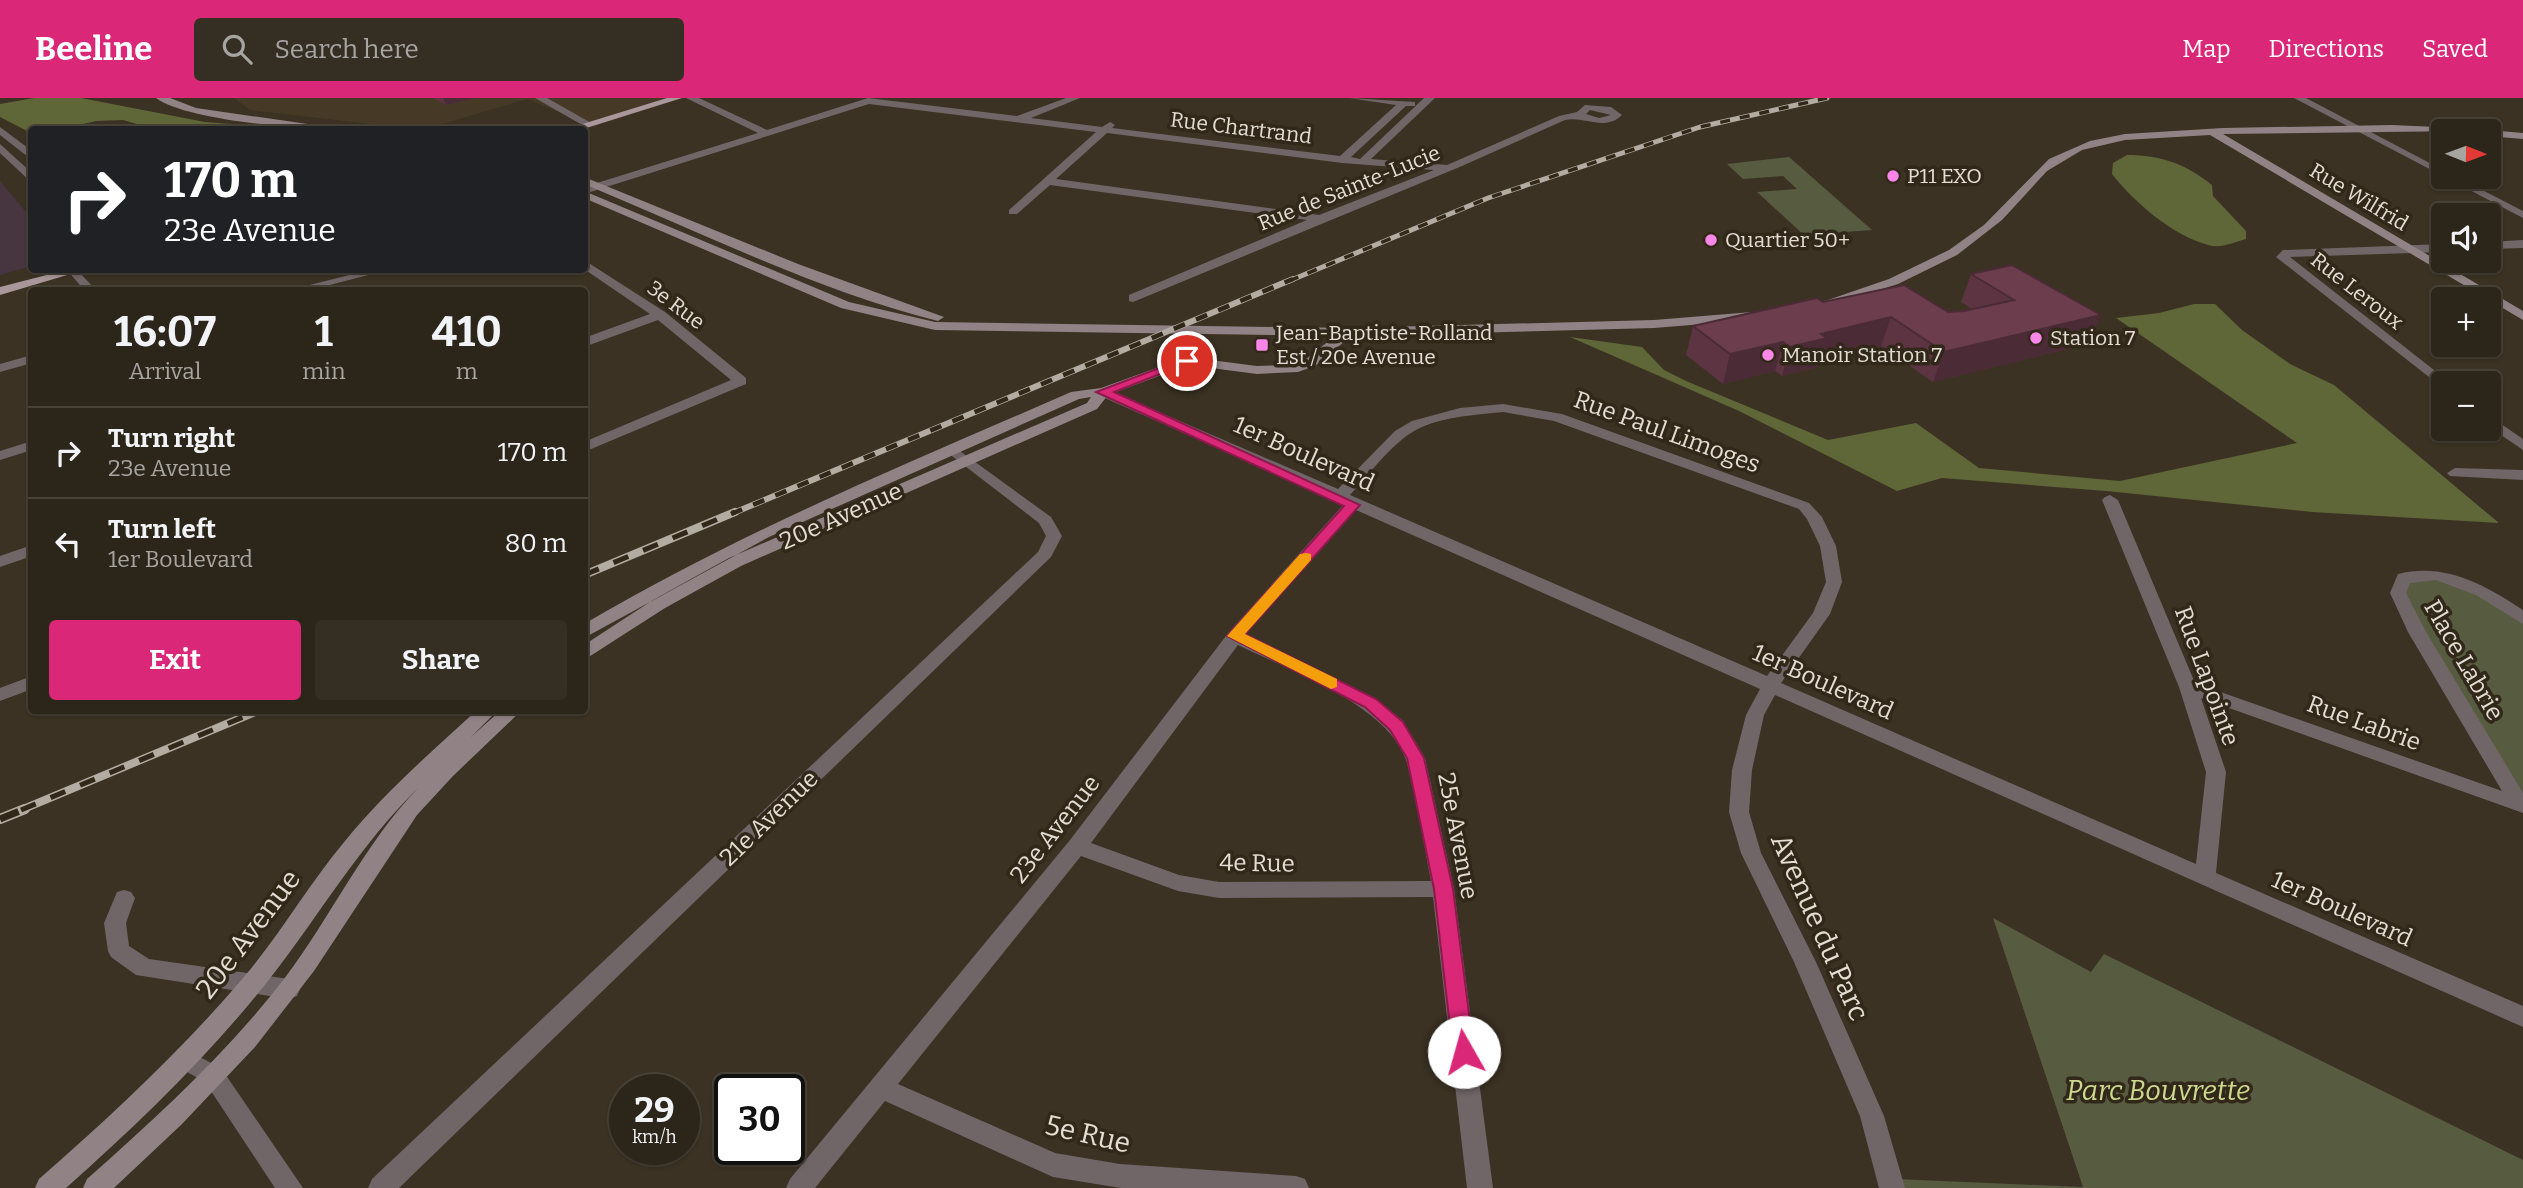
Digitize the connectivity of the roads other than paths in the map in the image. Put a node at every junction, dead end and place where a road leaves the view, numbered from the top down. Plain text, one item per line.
1 (161, 98) edge
2 (540, 98) edge
3 (677, 98) edge
4 (691, 98) edge
5 (908, 98) edge
6 (1075, 98) edge
7 (1354, 98) edge
8 (2299, 98) edge
9 (873, 99) edge
10 (1426, 102) edge
11 (1404, 103) junction
12 (962, 108) junction
13 (1032, 113) junction
14 (1580, 114) dead end
15 (1019, 120) junction
16 (588, 124) junction
17 (312, 126) edge
18 (581, 126) edge
19 (1108, 126) junction
20 (2354, 127) junction
21 (0, 130) edge
22 (2431, 130) edge
23 (2212, 132) junction
24 (766, 133) junction
25 (2501, 134) edge
26 (2521, 136) edge
27 (0, 147) edge
28 (1352, 151) junction
29 (1372, 153) junction
30 (28, 154) edge
31 (1342, 160) junction
32 (1362, 162) junction
33 (1396, 162) junction
34 (1448, 168) junction
35 (2431, 168) edge
36 (28, 176) edge
37 (588, 181) edge
38 (1047, 181) junction
39 (602, 186) junction
40 (2472, 189) edge
41 (588, 191) edge
42 (588, 194) edge
43 (1013, 212) dead end
44 (2523, 215) edge
45 (1321, 218) junction
46 (2523, 244) edge
47 (2501, 245) edge
48 (747, 247) junction
49 (2431, 248) edge
50 (2410, 249) junction
51 (726, 256) junction
52 (588, 266) edge
53 (800, 269) junction
54 (64, 273) edge
55 (369, 273) edge
56 (779, 279) junction
57 (309, 287) edge
58 (0, 291) edge
59 (1133, 298) dead end
60 (1818, 304) edge
61 (1760, 314) edge
62 (660, 315) junction
63 (2523, 316) edge
64 (975, 325) junction
65 (1309, 332) junction
66 (1348, 332) junction
67 (588, 342) edge
68 (28, 360) edge
69 (1310, 363) junction
70 (0, 368) edge
71 (2431, 375) edge
72 (1102, 392) junction
73 (2501, 429) edge
74 (28, 446) edge
75 (588, 446) edge
76 (2523, 446) edge
77 (0, 456) edge
78 (960, 456) junction
79 (2455, 473) dead end
80 (2523, 475) edge
81 (2110, 499) dead end
82 (1346, 501) junction
83 (28, 552) edge
84 (0, 562) edge
85 (2523, 618) edge
86 (588, 630) edge
87 (1235, 636) junction
88 (588, 651) edge
89 (28, 684) edge
90 (1770, 687) junction
91 (2188, 687) junction
92 (0, 695) edge
93 (485, 714) edge
94 (509, 714) edge
95 (2521, 805) edge
96 (1077, 846) junction
97 (2205, 878) junction
98 (1443, 889) junction
99 (124, 898) dead end
100 (253, 984) junction
101 (289, 989) junction
102 (2523, 1017) edge
103 (186, 1060) junction
104 (213, 1075) junction
105 (879, 1087) junction
106 (48, 1188) edge
107 (96, 1188) edge
108 (290, 1188) edge
109 (381, 1188) edge
110 (799, 1188) edge
111 (1296, 1188) edge
112 (1480, 1188) edge
113 (1892, 1188) edge

1 - 17 street
2 - 16 street
3 - 16 main road
4 - 24 street
5 - 12 street, Rue Chartrand
6 - 13 street
7 - 11 street
8 - 20 street
9 - 12 street, Rue Chartrand
9 - 24 street
10 - 11 street
10 - 29 street
11 - 28 street
12 - 13 street, Rue Chartrand
12 - 15 street, Rue Chartrand
13 - 15 street
13 - 19 street, Rue Chartrand
14 - 34 street, Rue de Sainte-Lucie
15 - 19 street, Rue Chartrand
16 - 18 main road
19 - 28 street, Rue Chartrand
19 - 31 street, Rue Chartrand
19 - 38 street
20 - 22 street
20 - 23 street
20 - 35 street
21 - 30 street
23 - 50 street, Rue Wilfrid
23 - 60 street
24 - 39 street
25 - 26 street
27 - 36 street
28 - 29 street, Rue Chartrand
28 - 31 street
29 - 32 street
29 - 33 street, Rue Chartrand
31 - 32 street, Rue Chartrand
32 - 33 street, Rue Chartrand
33 - 34 street, Rue Chartrand
34 - 45 street, Rue de Sainte-Lucie
37 - 39 street
38 - 43 street
38 - 45 street
39 - 41 street
39 - 48 street
40 - 44 street
42 - 51 street
45 - 59 street, Rue de Sainte-Lucie
46 - 47 street
48 - 51 street
48 - 53 street
49 - 50 street
50 - 63 street, Rue Wilfrid
50 - 71 street, Rue Leroux
51 - 56 street
52 - 62 street, 3e Rue
53 - 56 street
53 - 64 street
54 - 58 main road
55 - 57 street
56 - 64 street
61 - 66 street
62 - 67 street
62 - 75 street, 3e Rue
64 - 65 street
65 - 66 street
65 - 69 street
66 - 69 street, 20e Avenue
68 - 70 street
69 - 72 street, 20e Avenue
72 - 78 street, 20e Avenue
72 - 82 street, 1er Boulevard
73 - 76 street
74 - 77 street
78 - 86 street, 20e Avenue
78 - 88 street, 20e Avenue
78 - 109 street, 21e Avenue
79 - 80 street
81 - 91 street, Rue Lapointe
82 - 87 street, 23e Avenue
82 - 90 street, 1er Boulevard
82 - 90 street, Rue Paul Limoges
83 - 84 street
85 - 95 street, Place Labrie
87 - 96 street, 23e Avenue
87 - 98 street, 25e Avenue
89 - 92 street
90 - 97 street, 1er Boulevard
90 - 113 street, Avenue du Parc
91 - 95 street, Rue Labrie
91 - 97 street, Rue Lapointe
93 - 100 street, 20e Avenue
94 - 101 street
96 - 98 street, 4e Rue
96 - 105 street, 23e Avenue
97 - 102 street, 1er Boulevard
98 - 112 street, 25e Avenue
99 - 100 street
100 - 101 street
100 - 103 street, 20e Avenue
101 - 104 street
103 - 104 street
103 - 106 street, 20e Avenue
104 - 107 street
104 - 108 street
105 - 110 street, 23e Avenue
105 - 111 street, 5e Rue

